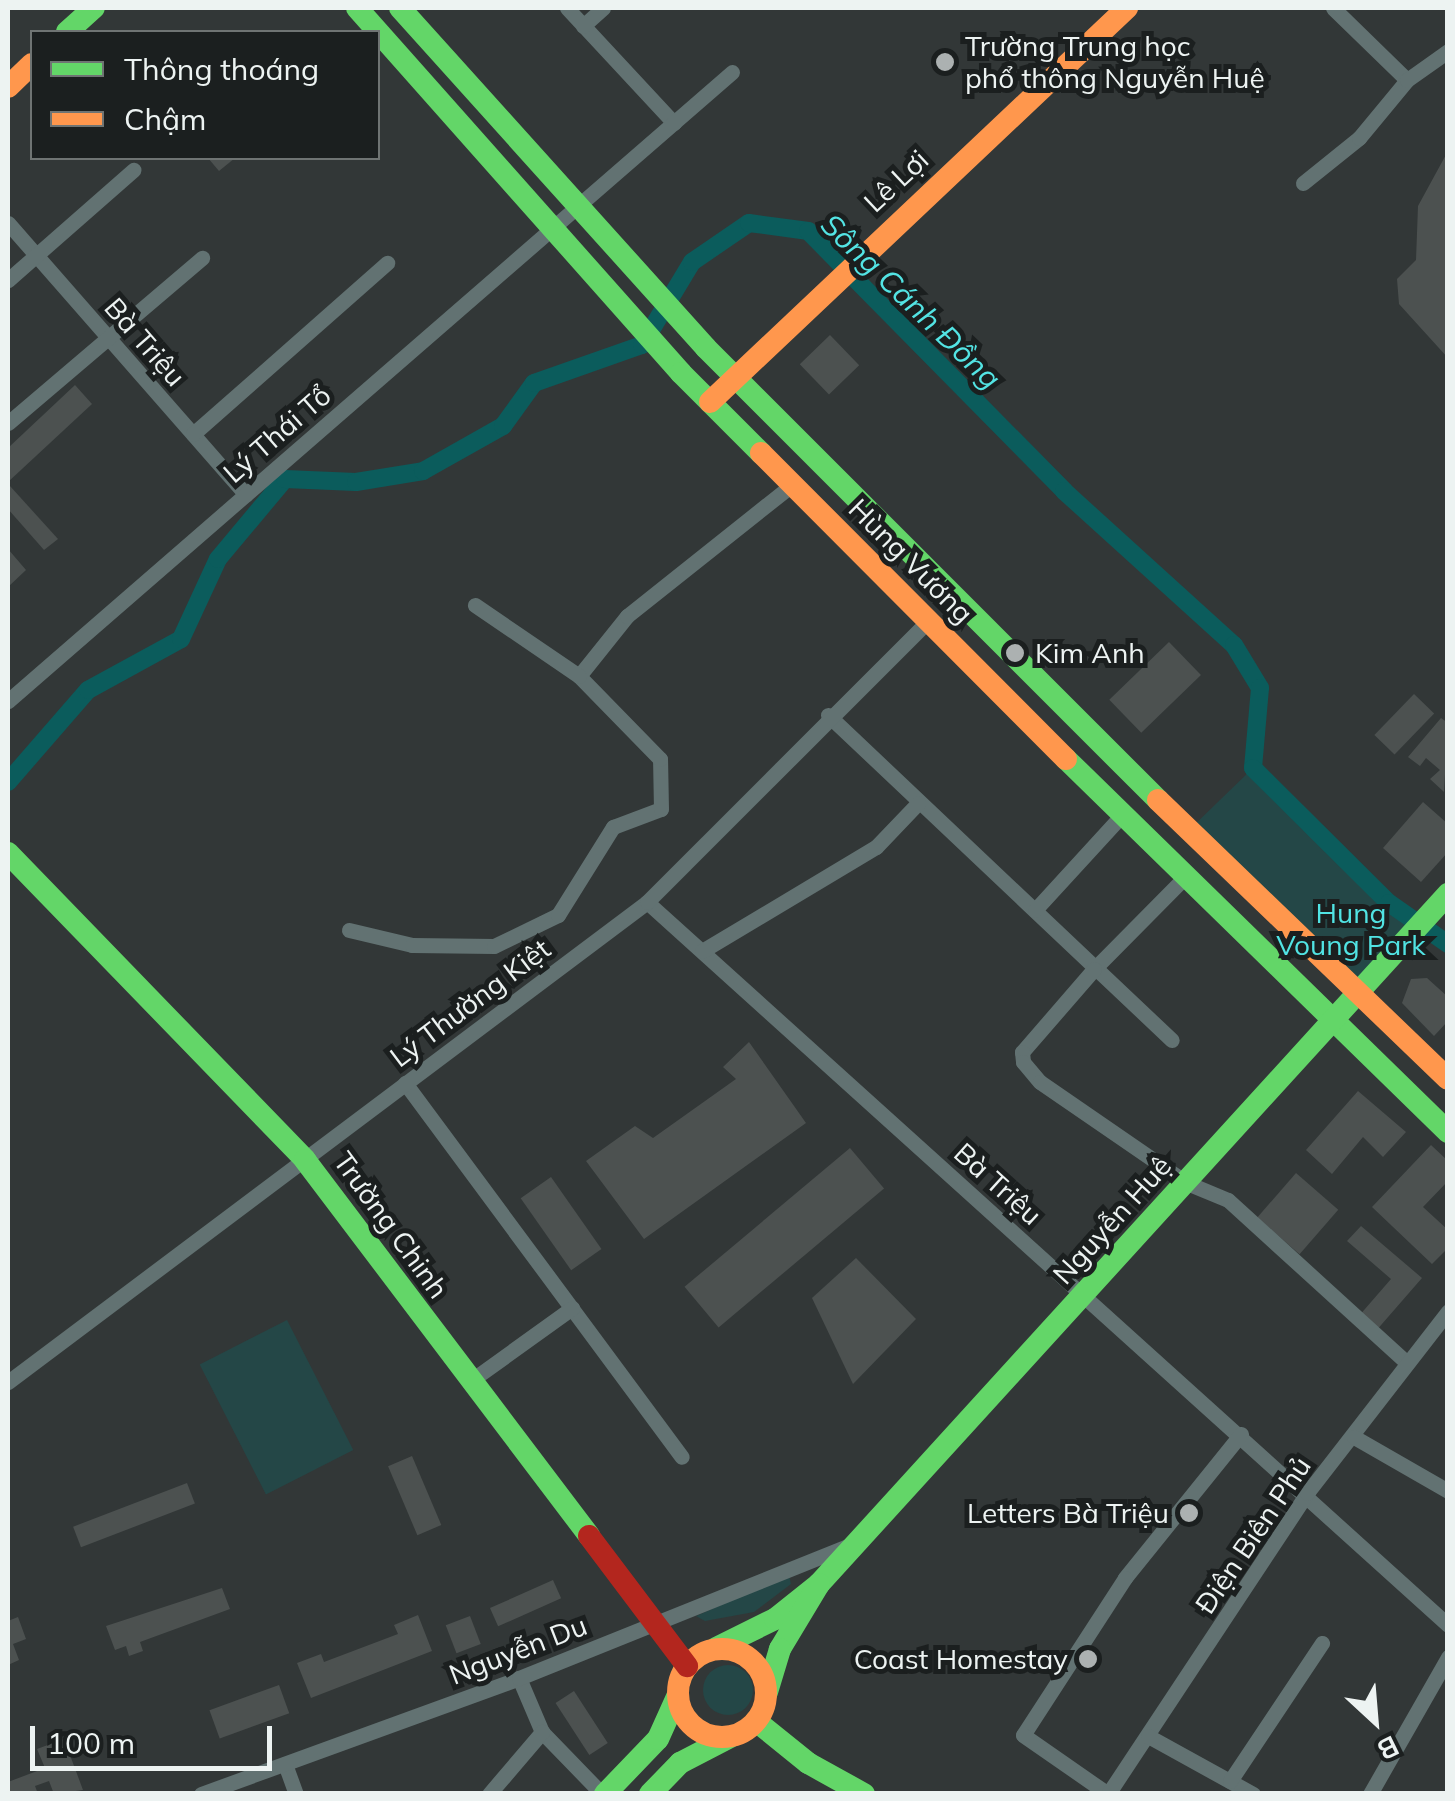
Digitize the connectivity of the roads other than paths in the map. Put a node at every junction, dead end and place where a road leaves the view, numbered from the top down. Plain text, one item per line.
1 (94, 8) edge
2 (357, 8) edge
3 (400, 8) edge
4 (567, 8) edge
5 (604, 8) edge
6 (1128, 8) edge
7 (1332, 8) edge
8 (584, 26) junction
9 (69, 30) edge
10 (377, 30) edge
11 (380, 33) edge
12 (1448, 51) edge
13 (30, 66) edge
14 (732, 72) dead end
15 (1408, 80) junction
16 (8, 87) edge
17 (674, 123) junction
18 (133, 170) dead end
19 (1303, 183) dead end
20 (580, 206) junction
21 (8, 223) edge
22 (555, 226) junction
23 (36, 256) junction
24 (202, 258) dead end
25 (387, 263) dead end
26 (8, 280) edge
27 (111, 341) junction
28 (736, 377) junction
29 (710, 402) junction
30 (8, 422) edge
31 (193, 434) junction
32 (792, 484) junction
33 (246, 494) junction
34 (954, 598) junction
35 (475, 605) dead end
36 (927, 622) junction
37 (579, 676) junction
38 (8, 701) edge
39 (828, 715) junction
40 (1148, 790) junction
41 (918, 803) junction
42 (1124, 813) junction
43 (8, 854) edge
44 (1185, 877) junction
45 (1447, 894) edge
46 (646, 902) junction
47 (1035, 910) junction
48 (349, 930) dead end
49 (702, 951) junction
50 (1094, 969) junction
51 (1356, 994) junction
52 (1332, 1023) junction
53 (1172, 1040) dead end
54 (1448, 1079) edge
55 (405, 1083) junction
56 (1448, 1132) edge
57 (305, 1160) junction
58 (1186, 1183) junction
59 (1085, 1295) junction
60 (572, 1308) junction
61 (1448, 1311) edge
62 (1406, 1362) junction
63 (8, 1382) edge
64 (469, 1382) junction
65 (1241, 1434) junction
66 (1354, 1437) junction
67 (682, 1458) dead end
68 (1448, 1491) edge
69 (1306, 1492) junction
70 (850, 1546) junction
71 (819, 1584) junction
72 (652, 1623) junction
73 (1448, 1625) edge
74 (1322, 1643) dead end
75 (710, 1650) junction
76 (1448, 1656) edge
77 (687, 1666) junction
78 (519, 1678) junction
79 (766, 1696) junction
80 (678, 1697) junction
81 (756, 1721) junction
82 (542, 1732) junction
83 (1148, 1736) junction
84 (730, 1737) junction
85 (285, 1764) junction
86 (1230, 1781) junction
87 (202, 1794) edge
88 (296, 1794) edge
89 (489, 1794) edge
90 (603, 1794) edge
91 (650, 1794) edge
92 (864, 1794) edge
93 (1108, 1794) edge
94 (1253, 1794) edge
95 (1370, 1794) edge

1 - 9 main road
2 - 10 main road, Hùng Vương
3 - 20 main road, Hùng Vương
4 - 8 street
5 - 8 street
6 - 28 main road, Lê Lợi
7 - 15 street
8 - 17 street
11 - 22 main road, Hùng Vương
12 - 15 street
13 - 16 main road
14 - 17 street, Lý Thái Tổ
15 - 19 street
17 - 20 street, Lý Thái Tổ
18 - 23 street
20 - 22 street, Lý Thái Tổ
20 - 28 main road, Hùng Vương
21 - 23 street, Bà Triệu
22 - 29 main road, Hùng Vương
22 - 33 street, Lý Thái Tổ
23 - 26 street
23 - 27 street, Bà Triệu
24 - 27 street
25 - 31 street
27 - 30 street
27 - 31 street, Bà Triệu
28 - 29 main road, Lê Lợi
28 - 34 main road, Hùng Vương
29 - 32 main road, Hùng Vương
31 - 33 street, Bà Triệu
32 - 36 main road, Hùng Vương
32 - 37 street
33 - 38 street, Lý Thái Tổ
34 - 36 main road
34 - 40 main road, Hùng Vương
35 - 37 street
36 - 39 street, Lý Thường Kiệt
36 - 42 main road, Hùng Vương
37 - 48 street
39 - 41 street
39 - 46 street, Lý Thường Kiệt
40 - 42 main road
40 - 51 main road, Hùng Vương
41 - 47 street
41 - 49 street
42 - 44 main road, Hùng Vương
42 - 47 street
43 - 57 main road, Trường Chinh
44 - 50 street
44 - 52 main road, Hùng Vương
45 - 51 main road, Nguyễn Huệ
46 - 49 street, Bà Triệu
46 - 55 street, Lý Thường Kiệt
47 - 50 street
49 - 59 street, Bà Triệu
50 - 53 street
50 - 58 street
51 - 52 main road, Nguyễn Huệ
51 - 54 main road, Hùng Vương
52 - 56 main road, Hùng Vương
52 - 58 main road, Nguyễn Huệ
55 - 57 street, Lý Thường Kiệt
55 - 60 street
57 - 63 street, Lý Thường Kiệt
57 - 64 main road, Trường Chinh
58 - 59 main road, Nguyễn Huệ
58 - 62 street
59 - 65 street, Bà Triệu
59 - 70 main road, Nguyễn Huệ
60 - 64 street
60 - 67 street
61 - 62 street, Điện Biên Phủ
62 - 66 street, Điện Biên Phủ
64 - 72 main road, Trường Chinh
65 - 69 street, Bà Triệu
65 - 93 street
66 - 68 street
66 - 69 street, Điện Biên Phủ
69 - 73 street, Bà Triệu
69 - 83 street, Điện Biên Phủ
70 - 71 main road, Nguyễn Huệ
70 - 72 street, Nguyễn Du
71 - 75 main road
71 - 79 main road
72 - 77 main road, Trường Chinh
72 - 78 street, Nguyễn Du
74 - 86 street
75 - 77 main road
75 - 79 main road
76 - 95 street
77 - 80 main road
78 - 82 street
78 - 85 street, Nguyễn Du
79 - 81 main road
80 - 84 main road
80 - 90 main road
81 - 84 main road
81 - 92 main road
82 - 89 street
82 - 90 street
83 - 86 street
83 - 93 street, Điện Biên Phủ
84 - 91 main road
85 - 87 street, Nguyễn Du
85 - 88 street
86 - 94 street

